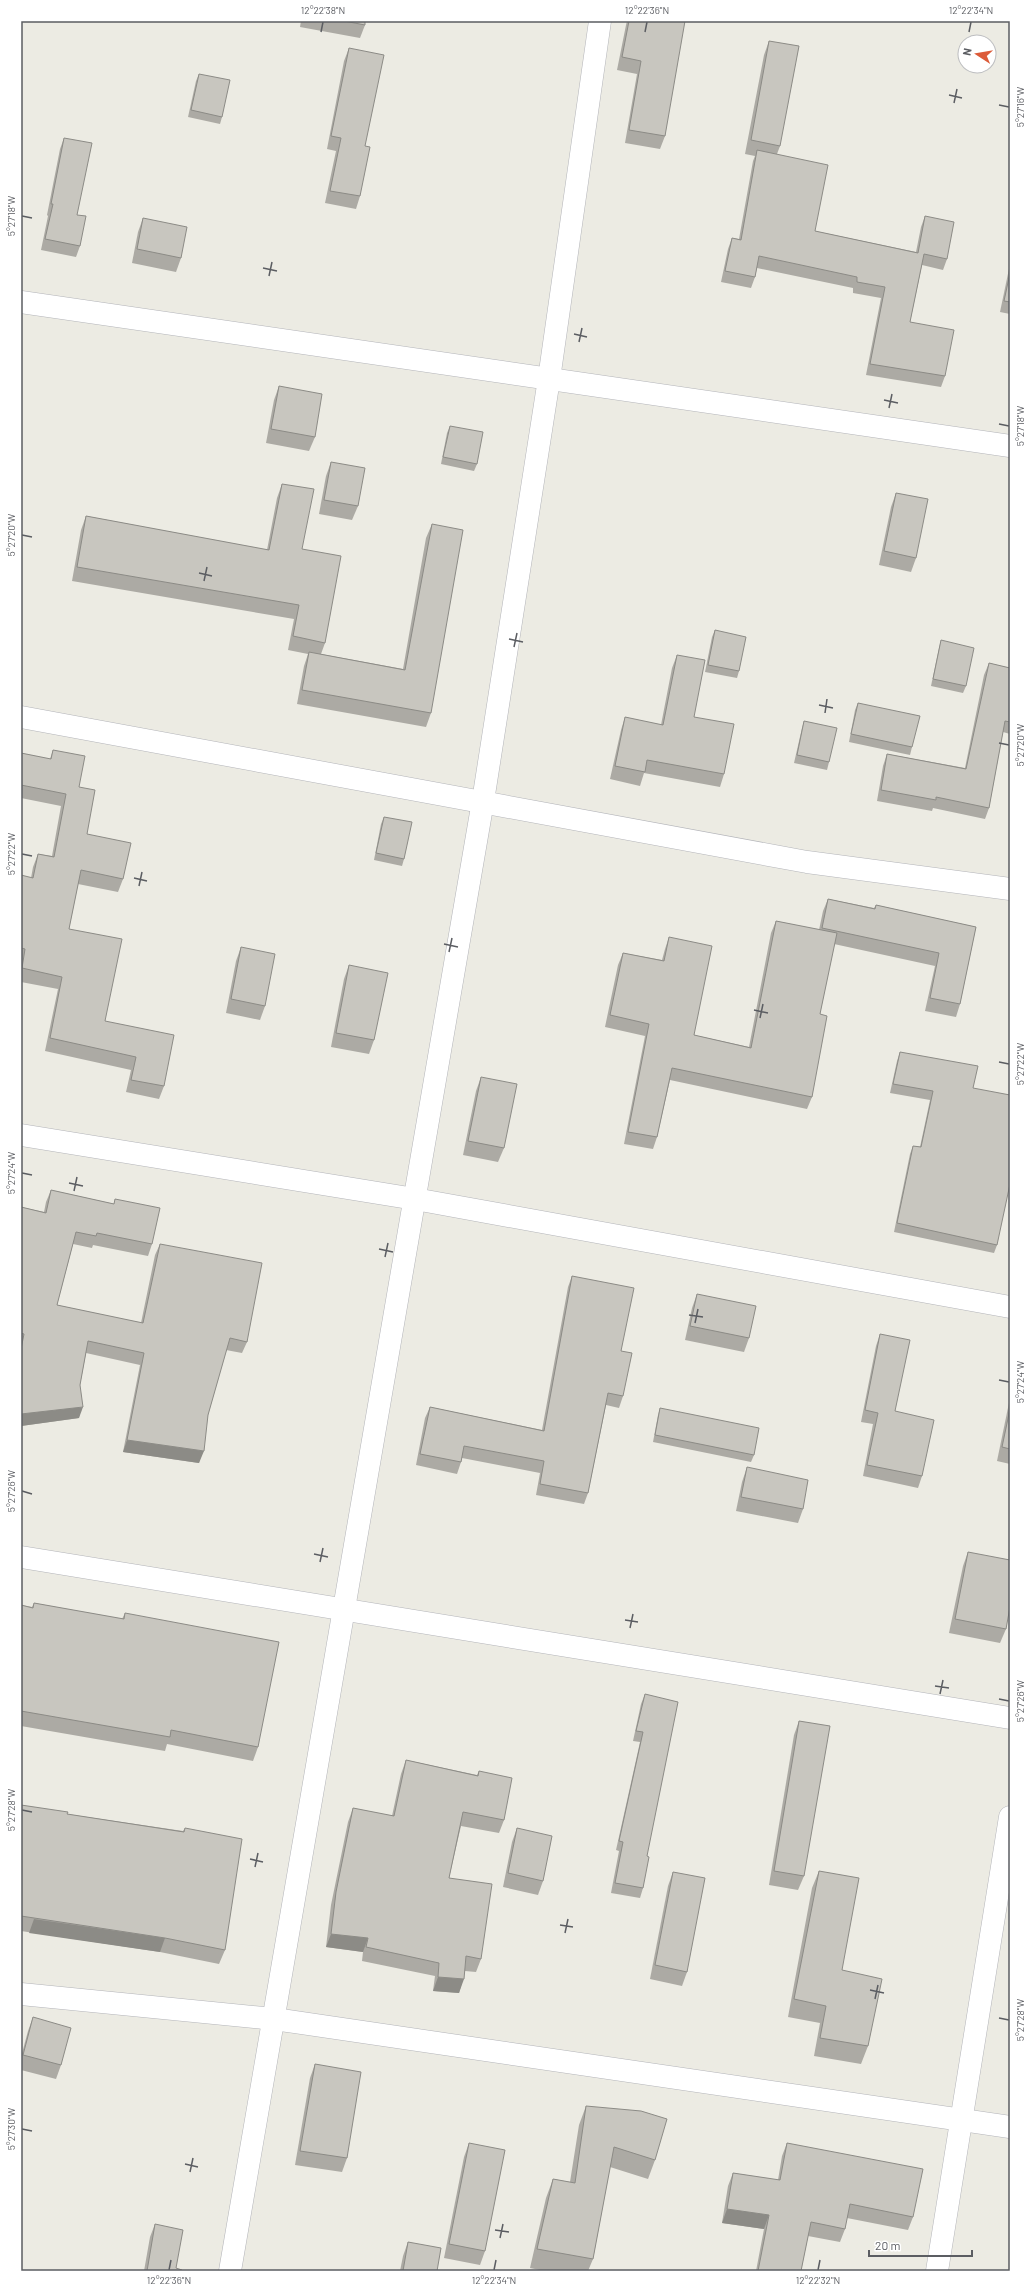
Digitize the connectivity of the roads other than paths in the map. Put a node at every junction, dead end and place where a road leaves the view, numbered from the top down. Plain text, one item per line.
1 (600, 21) edge
2 (21, 302) edge
3 (549, 379) junction
4 (1010, 446) edge
5 (21, 716) edge
6 (483, 801) junction
7 (1010, 889) edge
8 (21, 1135) edge
9 (415, 1199) junction
10 (1010, 1307) edge
11 (21, 1557) edge
12 (344, 1610) junction
13 (1010, 1718) edge
14 (1010, 1817) edge
15 (21, 1994) edge
16 (274, 2019) junction
17 (962, 2119) junction
18 (1010, 2127) edge
19 (230, 2271) edge
20 (938, 2271) edge

1 - 3 street
2 - 3 street
3 - 4 street
3 - 6 street
5 - 6 street
6 - 7 street
6 - 9 street
8 - 9 street
9 - 10 street
9 - 12 street
11 - 12 street
12 - 13 street
12 - 16 street
14 - 17 street
15 - 16 street
16 - 17 street
16 - 19 street
17 - 18 street
17 - 20 street

